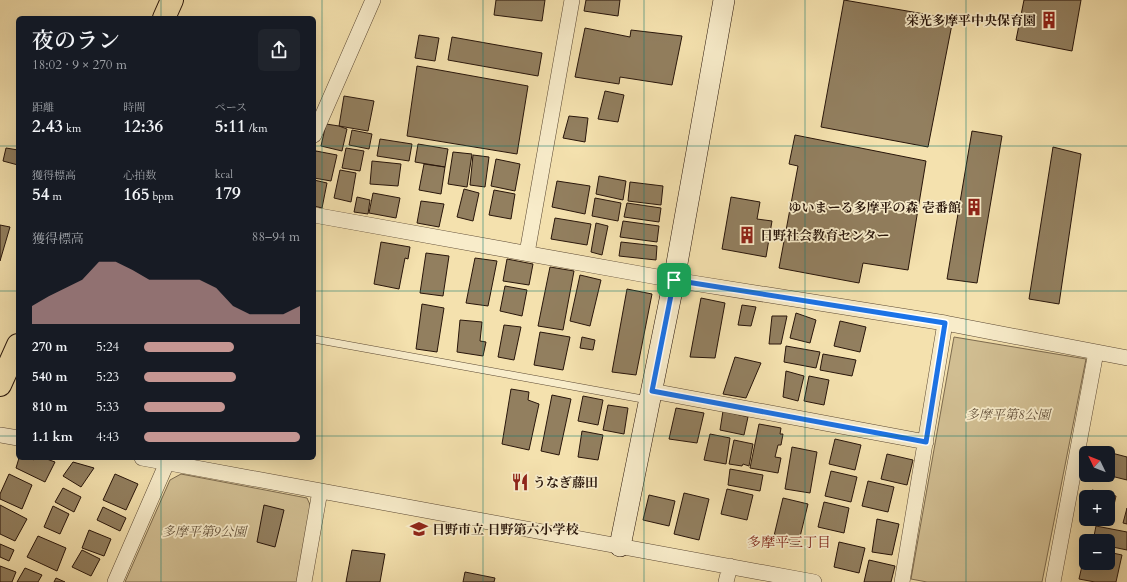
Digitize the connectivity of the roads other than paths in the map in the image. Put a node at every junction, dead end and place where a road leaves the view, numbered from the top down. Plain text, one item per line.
1 (172, 0) edge
2 (373, 0) edge
3 (572, 0) edge
4 (724, 0) edge
5 (165, 16) edge
6 (316, 130) edge
7 (316, 214) edge
8 (527, 253) junction
9 (674, 280) junction
10 (945, 323) junction
11 (316, 339) edge
12 (16, 349) edge
13 (1096, 352) junction
14 (1127, 358) edge
15 (0, 385) edge
16 (651, 396) junction
17 (0, 435) edge
18 (16, 438) edge
19 (926, 442) junction
20 (168, 460) edge
21 (320, 491) junction
22 (620, 546) junction
23 (730, 566) junction
24 (114, 582) edge
25 (304, 582) edge
26 (726, 582) edge
27 (814, 582) edge
28 (902, 582) edge
29 (1053, 582) edge

1 - 5 highway
2 - 6 street
3 - 8 street
4 - 9 street
7 - 8 street
8 - 9 street
9 - 10 street
9 - 16 street
10 - 13 street
10 - 19 street
11 - 16 lane
12 - 15 highway
13 - 14 street
13 - 29 street
16 - 19 street
16 - 22 street
17 - 18 street
19 - 28 street
20 - 21 street
20 - 24 street
21 - 22 street
21 - 25 street
22 - 23 street
23 - 26 street
23 - 27 street

